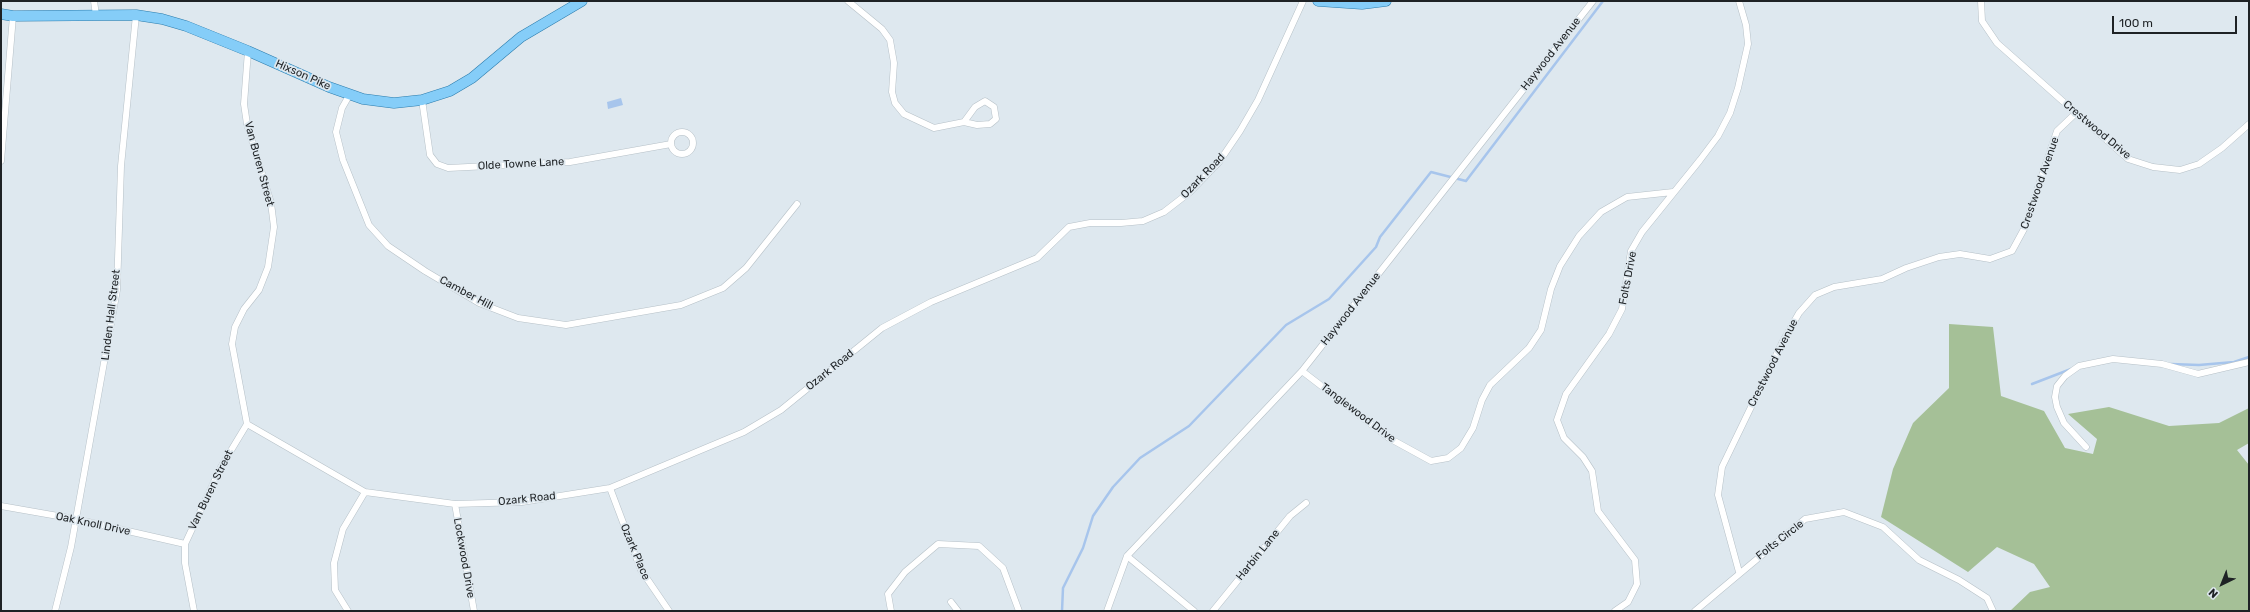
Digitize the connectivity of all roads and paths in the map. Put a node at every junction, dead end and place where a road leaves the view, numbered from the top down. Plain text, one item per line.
1 (94, 1) edge
2 (582, 1) edge
3 (848, 1) edge
4 (1303, 1) edge
5 (1318, 1) edge
6 (1386, 1) edge
7 (1593, 1) edge
8 (1739, 1) edge
9 (1980, 1) edge
10 (855, 3) edge
11 (1, 14) edge
12 (96, 15) junction
13 (136, 15) junction
14 (13, 16) junction
15 (248, 51) junction
16 (350, 94) junction
17 (422, 100) junction
18 (2076, 113) junction
19 (964, 122) junction
20 (2249, 124) edge
21 (671, 144) dead end
22 (1, 161) edge
23 (1673, 192) junction
24 (797, 204) dead end
25 (2249, 362) edge
26 (1302, 371) junction
27 (247, 424) junction
28 (2086, 447) dead end
29 (610, 488) junction
30 (365, 492) junction
31 (1306, 503) dead end
32 (454, 504) junction
33 (1, 506) edge
34 (75, 519) junction
35 (185, 544) junction
36 (1127, 556) junction
37 (1739, 572) junction
38 (951, 602) dead end
39 (55, 611) edge
40 (194, 611) edge
41 (348, 611) edge
42 (474, 611) edge
43 (669, 611) edge
44 (891, 611) edge
45 (958, 611) edge
46 (1019, 611) edge
47 (1107, 611) edge
48 (1194, 611) edge
49 (1213, 611) edge
50 (1615, 611) edge
51 (1695, 611) edge
52 (1993, 611) edge

1 - 12 street
2 - 17 main road, Hixson Pike
3 - 10 street
4 - 29 street, Ozark Road
5 - 6 main road
7 - 26 street, Haywood Avenue
8 - 23 street, Folts Drive
9 - 18 street, Crestwood Drive
10 - 19 street
11 - 14 main road, Hixson Pike
12 - 13 main road, Hixson Pike
12 - 14 main road, Hixson Pike
13 - 15 main road, Hixson Pike
13 - 34 street, Linden Hall Street
14 - 22 street
15 - 16 main road, Hixson Pike
15 - 27 street, Van Buren Street
16 - 17 main road, Hixson Pike
16 - 24 street, Camber Hill
17 - 21 street, Olde Towne Lane
18 - 20 street, Crestwood Drive
18 - 37 street, Crestwood Avenue
19 - 19 street
23 - 26 street, Tanglewood Drive
23 - 50 street, Folts Drive
25 - 28 street
26 - 36 street, Haywood Avenue
27 - 30 street, Ozark Road
27 - 35 street, Van Buren Street
29 - 32 street, Ozark Road
29 - 43 street, Ozark Place
30 - 32 street, Ozark Road
30 - 41 street
31 - 49 street, Harbin Lane
32 - 42 street, Lockwood Drive
33 - 34 street, Oak Knoll Drive
34 - 35 street, Oak Knoll Drive
34 - 39 street, Linden Hall Street
35 - 40 street, Van Buren Street
36 - 47 street, Haywood Avenue
36 - 48 street
37 - 51 street, Folts Circle
37 - 52 street, Folts Circle
38 - 45 street
44 - 46 street

